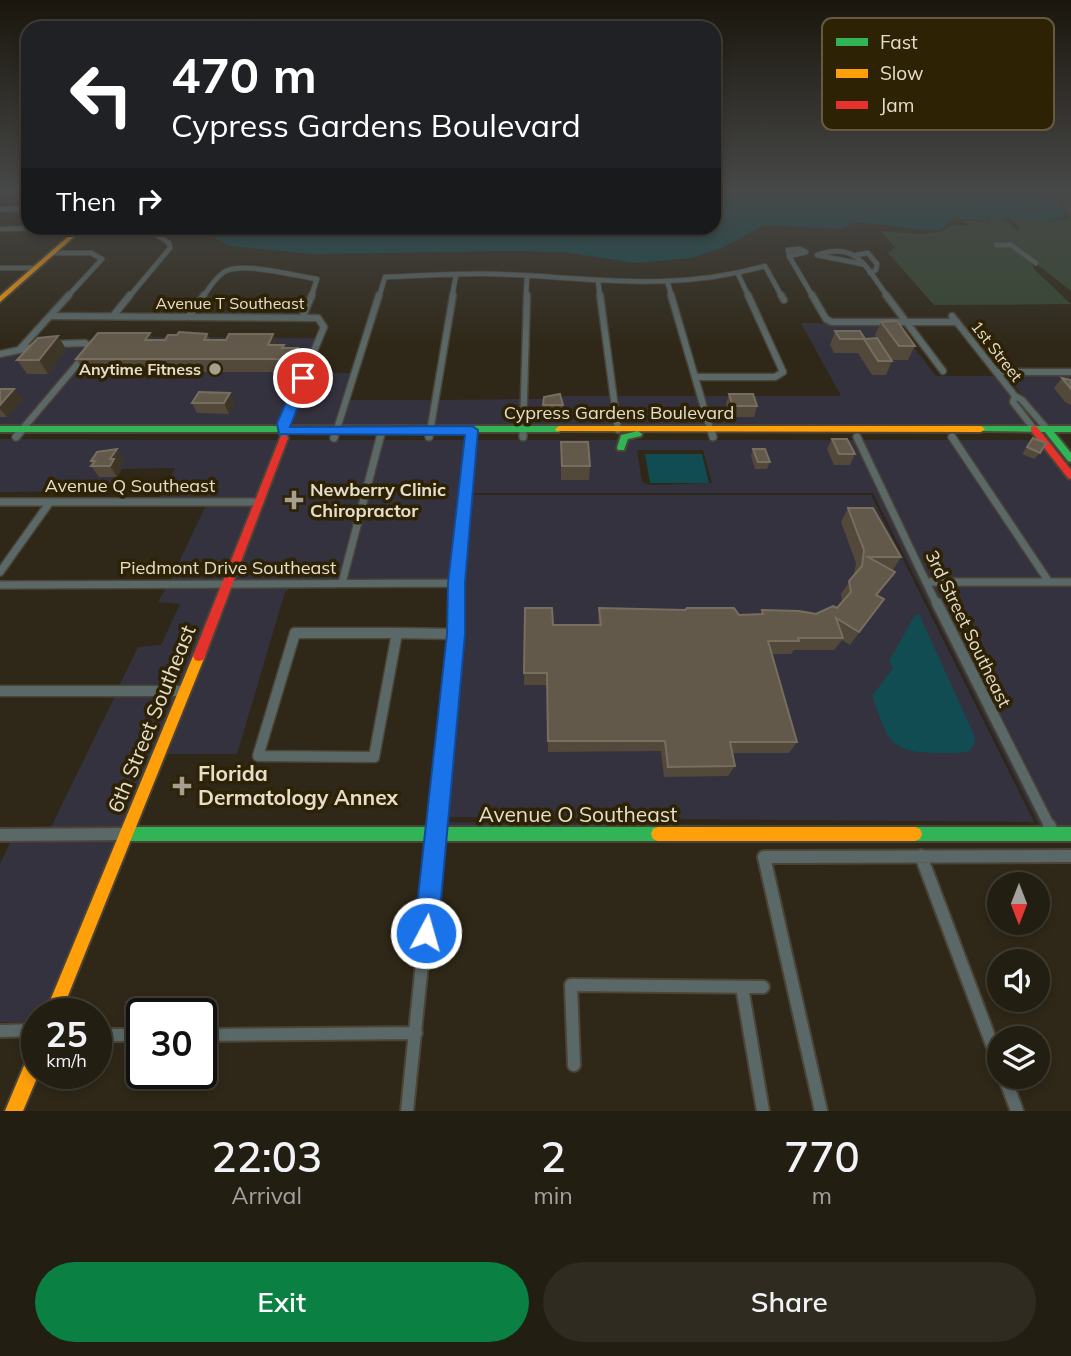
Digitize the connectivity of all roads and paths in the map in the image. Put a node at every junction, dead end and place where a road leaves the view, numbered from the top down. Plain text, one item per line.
1 (63, 243) edge
2 (169, 243) edge
3 (996, 245) dead end
4 (52, 253) junction
5 (789, 254) dead end
6 (856, 255) junction
7 (1035, 263) dead end
8 (862, 264) junction
9 (0, 268) edge
10 (35, 268) junction
11 (870, 273) junction
12 (738, 274) junction
13 (456, 275) junction
14 (527, 276) junction
15 (598, 281) junction
16 (668, 284) junction
17 (0, 300) edge
18 (784, 300) dead end
19 (52, 316) junction
20 (113, 316) junction
21 (189, 316) junction
22 (303, 316) junction
23 (907, 323) junction
24 (19, 350) junction
25 (0, 354) edge
26 (943, 370) dead end
27 (998, 372) junction
28 (1071, 372) edge
29 (695, 377) junction
30 (1014, 396) junction
31 (0, 429) edge
32 (1071, 429) edge
33 (19, 433) junction
34 (904, 433) junction
35 (948, 433) junction
36 (1044, 433) junction
37 (149, 434) junction
38 (284, 434) junction
39 (335, 434) junction
40 (381, 434) junction
41 (430, 434) junction
42 (471, 434) junction
43 (523, 434) junction
44 (712, 434) junction
45 (0, 437) edge
46 (857, 437) junction
47 (621, 438) junction
48 (1071, 438) edge
49 (1071, 459) edge
50 (1071, 476) edge
51 (0, 502) edge
52 (50, 502) junction
53 (260, 502) junction
54 (0, 572) edge
55 (926, 582) junction
56 (1049, 582) junction
57 (1071, 582) edge
58 (342, 583) junction
59 (457, 583) junction
60 (228, 584) junction
61 (0, 585) edge
62 (397, 633) junction
63 (456, 634) junction
64 (0, 691) edge
65 (184, 691) junction
66 (126, 834) junction
67 (437, 834) junction
68 (0, 835) edge
69 (1054, 835) junction
70 (1071, 835) edge
71 (920, 856) junction
72 (1071, 857) edge
73 (742, 987) junction
74 (763, 987) dead end
75 (59, 998) edge
76 (21, 1030) edge
77 (0, 1031) edge
78 (987, 1032) edge
79 (416, 1033) junction
80 (217, 1035) edge
81 (574, 1065) dead end
82 (23, 1089) edge
83 (1009, 1089) edge
84 (14, 1111) edge
85 (407, 1111) edge
86 (763, 1111) edge
87 (821, 1111) edge
88 (1017, 1111) edge

1 - 4 main road
2 - 20 street
3 - 7 street
4 - 10 main road
4 - 19 street
5 - 23 street
6 - 8 street
6 - 8 street
6 - 11 street
8 - 11 street
9 - 10 street
10 - 17 main road
11 - 23 street
12 - 16 street
12 - 18 street
12 - 29 street
13 - 14 street
13 - 39 street
13 - 41 street
14 - 15 street
14 - 43 street
15 - 16 street
15 - 47 street
16 - 29 street
19 - 20 street, Avenue T Southeast
19 - 24 street
20 - 21 street, Avenue T Southeast
21 - 22 street, Avenue T Southeast
21 - 22 street
22 - 38 street, Avenue T Southeast
23 - 26 street
23 - 27 street, 1st Street
24 - 25 street
24 - 33 street
27 - 28 street
27 - 30 street, 1st Street
29 - 44 street
30 - 36 street, 1st Street
30 - 36 street, 1st Street
31 - 33 main road, Cypress Gardens Boulevard
32 - 36 main road, Cypress Gardens Boulevard
33 - 37 main road, Cypress Gardens Boulevard
33 - 37 main road, Cypress Gardens Boulevard
33 - 45 main road, Cypress Gardens Boulevard
34 - 35 main road, Cypress Gardens Boulevard
34 - 44 main road, Cypress Gardens Boulevard
34 - 46 main road, Cypress Gardens Boulevard
35 - 36 main road, Cypress Gardens Boulevard
35 - 56 street
36 - 48 main road, Cypress Gardens Boulevard
36 - 49 main road
36 - 50 main road
37 - 38 main road, Cypress Gardens Boulevard
37 - 38 main road, Cypress Gardens Boulevard
38 - 39 main road, Cypress Gardens Boulevard
38 - 53 main road, 6th Street Southeast
39 - 40 main road, Cypress Gardens Boulevard
40 - 41 main road, Cypress Gardens Boulevard
40 - 58 street
41 - 42 main road, Cypress Gardens Boulevard
42 - 43 main road, Cypress Gardens Boulevard
42 - 59 street
43 - 47 main road, Cypress Gardens Boulevard
43 - 47 main road, Cypress Gardens Boulevard
44 - 46 main road, Cypress Gardens Boulevard
44 - 47 main road, Cypress Gardens Boulevard
44 - 47 main road, Cypress Gardens Boulevard
46 - 55 street, 3rd Street Southeast
51 - 52 street, Avenue Q Southeast
52 - 53 street, Avenue Q Southeast
52 - 54 street
53 - 60 main road, 6th Street Southeast
55 - 56 street
55 - 69 street, 3rd Street Southeast
56 - 57 street
58 - 59 street, Piedmont Drive Southeast
58 - 60 street, Piedmont Drive Southeast
59 - 63 street
60 - 61 street, Piedmont Drive Southeast
60 - 65 main road, 6th Street Southeast
62 - 62 street
62 - 63 street
63 - 67 street
64 - 65 street
65 - 66 main road, 6th Street Southeast
66 - 67 main road, Avenue O Southeast
66 - 68 street, Avenue O Southeast
66 - 75 main road, 6th Street Southeast
67 - 69 main road, Avenue O Southeast
67 - 79 street
69 - 70 main road, Avenue O Southeast
71 - 72 street
71 - 78 street
71 - 87 street
73 - 74 street
73 - 81 street
73 - 86 street
76 - 77 street
79 - 80 street
79 - 85 street
82 - 84 main road
83 - 88 street

